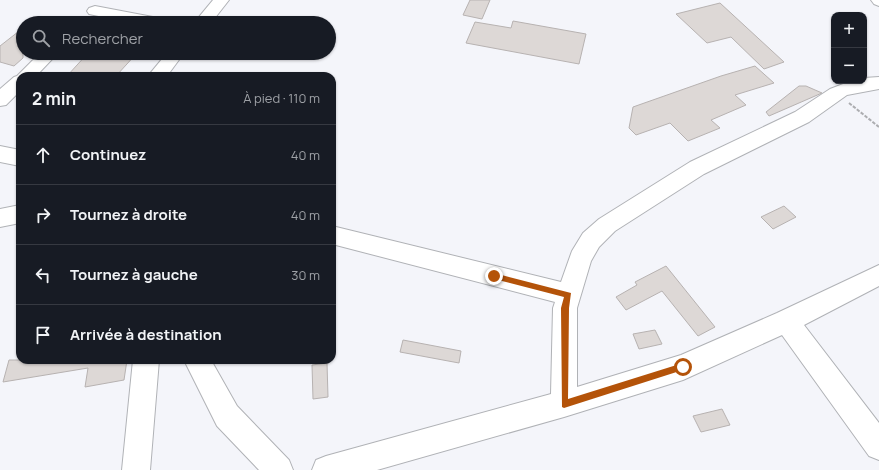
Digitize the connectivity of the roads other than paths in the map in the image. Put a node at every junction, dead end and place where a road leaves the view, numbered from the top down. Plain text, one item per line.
1 (108, 0) edge
2 (221, 0) edge
3 (95, 12) junction
4 (91, 16) edge
5 (118, 16) edge
6 (208, 16) edge
7 (43, 60) edge
8 (170, 60) edge
9 (30, 72) edge
10 (160, 72) edge
11 (879, 83) edge
12 (16, 85) edge
13 (0, 100) edge
14 (0, 154) edge
15 (16, 157) edge
16 (16, 215) edge
17 (0, 218) edge
18 (336, 236) edge
19 (879, 275) edge
20 (568, 295) junction
21 (786, 321) junction
22 (146, 364) edge
23 (199, 364) edge
24 (564, 404) junction
25 (879, 446) edge
26 (136, 470) edge
27 (279, 470) edge
28 (326, 470) edge

1 - 3 street
2 - 6 street
3 - 4 street
3 - 5 street
7 - 9 street
8 - 10 street
11 - 20 street
12 - 13 street
14 - 15 street
16 - 17 street
18 - 20 street
19 - 21 street
20 - 24 street
21 - 24 street
21 - 25 street
22 - 26 street
23 - 27 street
24 - 28 street

